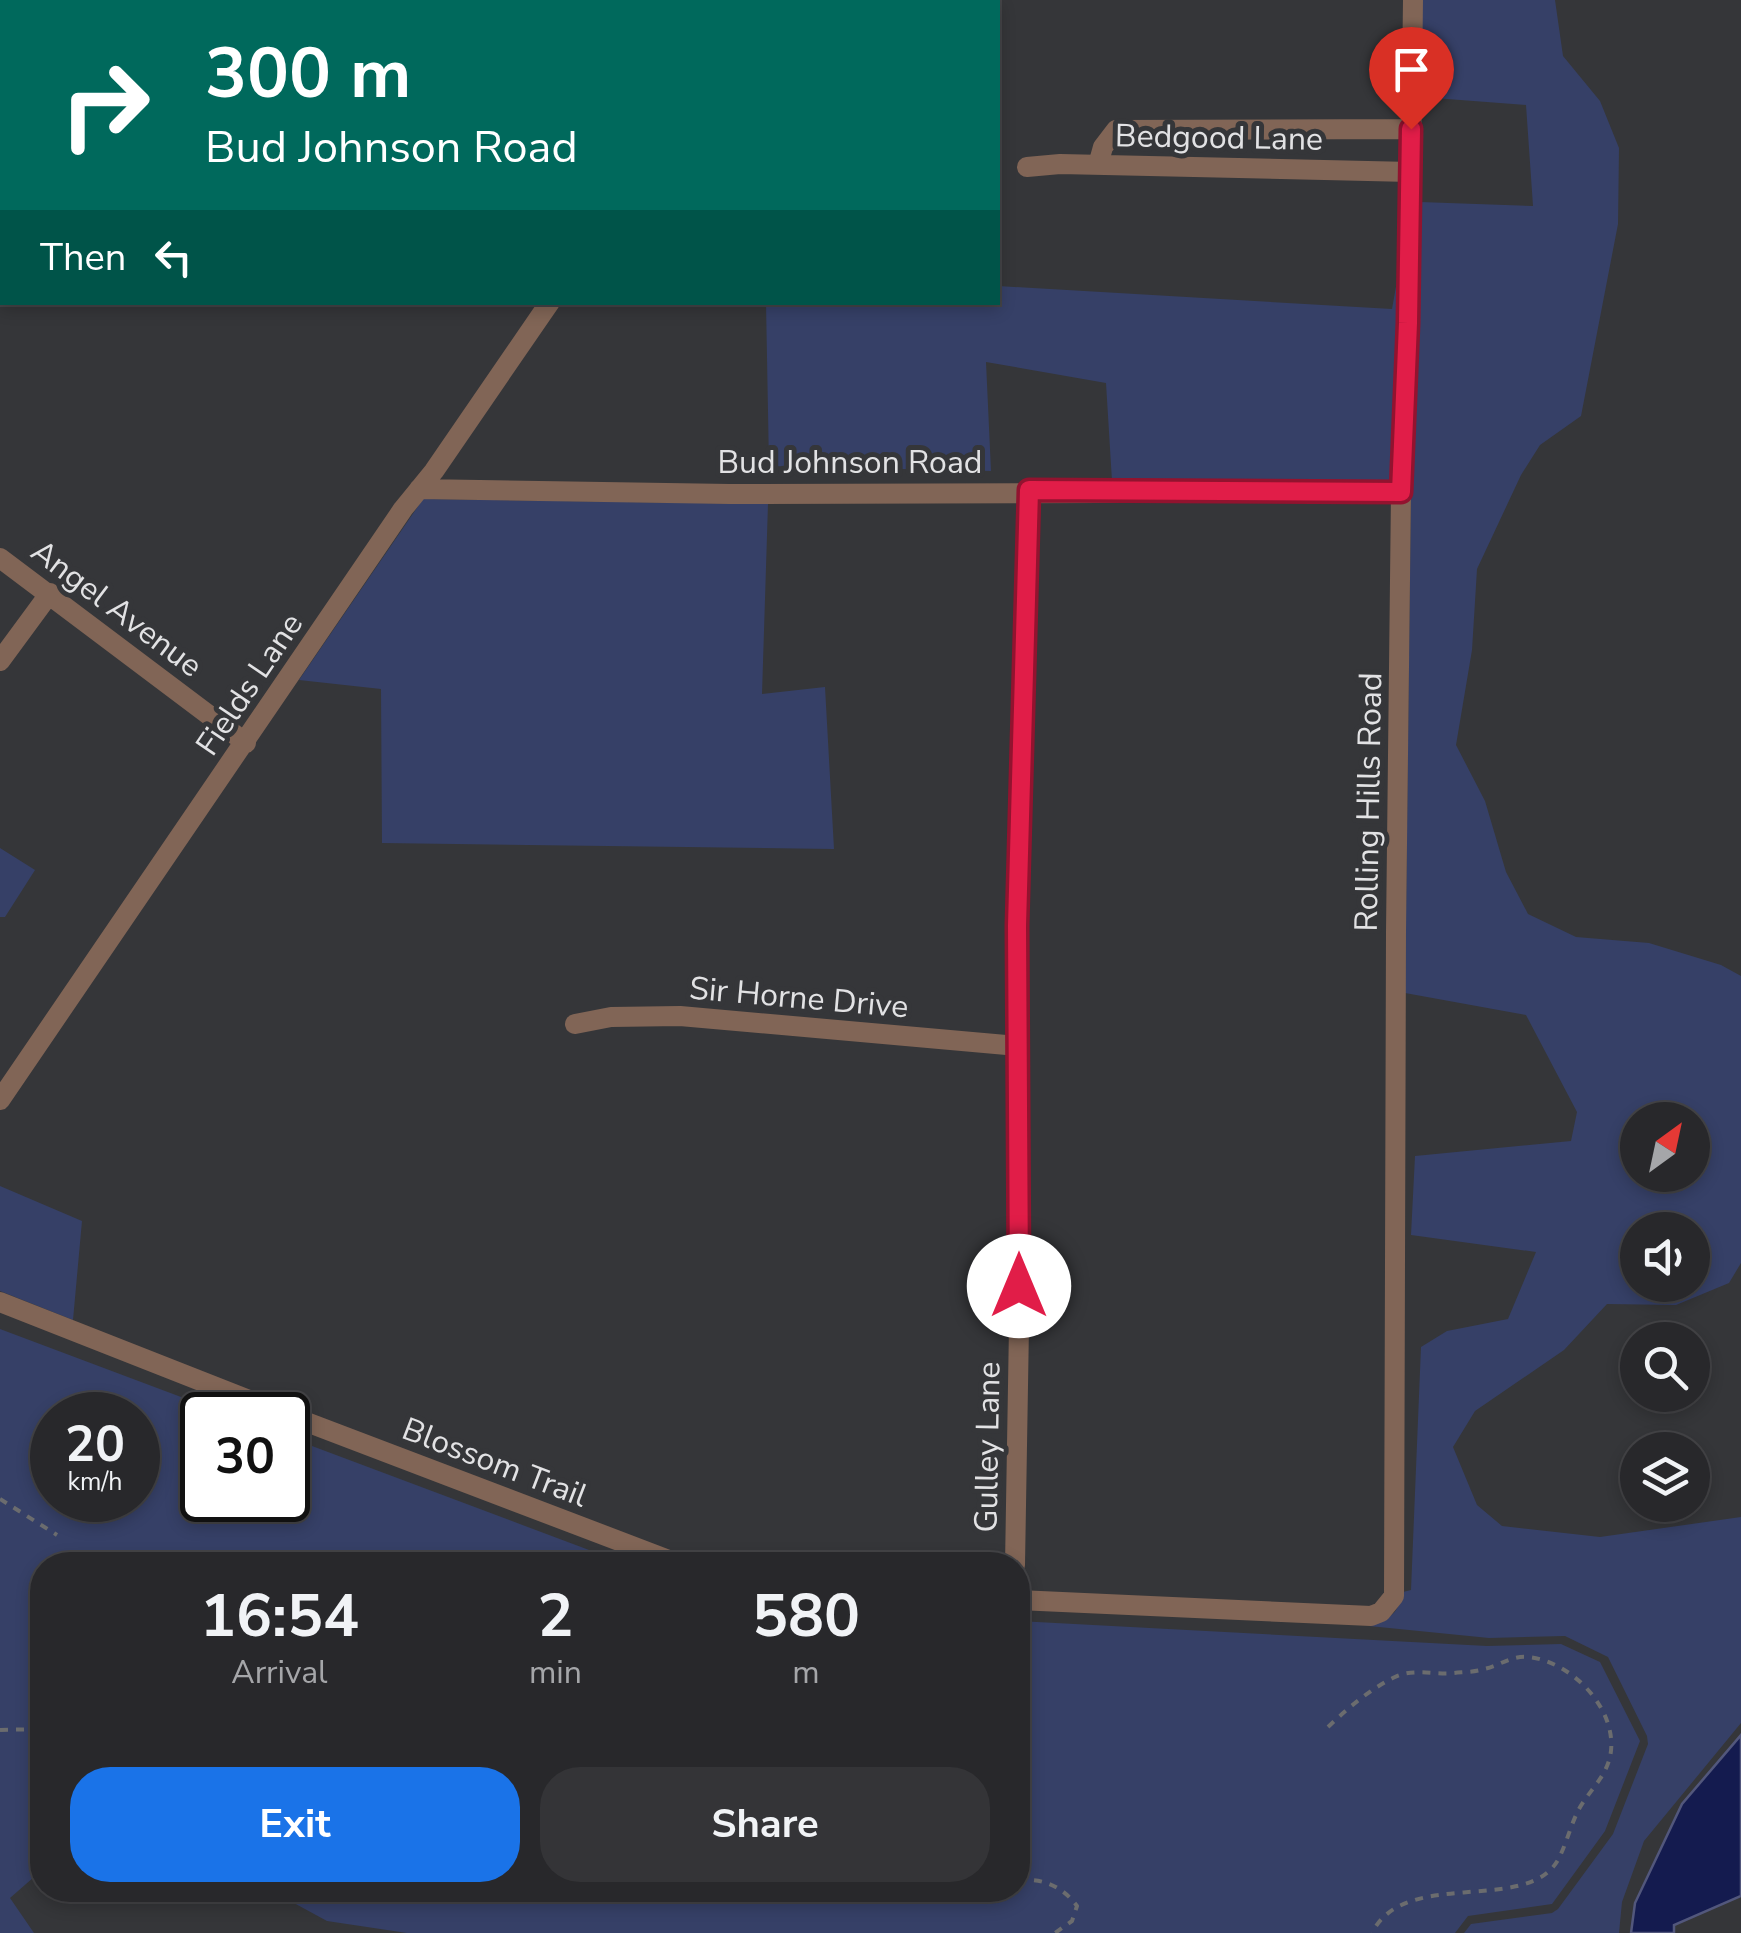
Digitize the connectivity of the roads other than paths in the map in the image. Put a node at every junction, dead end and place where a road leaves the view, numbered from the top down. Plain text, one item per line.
1 (1413, 0) edge
2 (1411, 129) junction
3 (1098, 165) junction
4 (1027, 167) dead end
5 (1411, 172) junction
6 (548, 305) edge
7 (420, 489) junction
8 (1029, 490) junction
9 (1401, 492) junction
10 (0, 558) edge
11 (50, 593) junction
12 (0, 660) edge
13 (246, 742) junction
14 (576, 1024) dead end
15 (1018, 1046) junction
16 (0, 1100) edge
17 (0, 1302) edge
18 (229, 1392) edge
19 (310, 1424) edge
20 (648, 1552) edge
21 (1015, 1552) edge
22 (1030, 1601) edge

1 - 2 street, Rolling Hills Road
2 - 3 street
2 - 5 street, Rolling Hills Road
3 - 4 street, Bedgood Lane
3 - 5 street, Bedgood Lane
5 - 9 street, Rolling Hills Road
6 - 7 street, Fields Lane
7 - 8 street, Bud Johnson Road
7 - 13 street, Fields Lane
8 - 9 street, Bud Johnson Road
8 - 15 street, Gulley Lane
9 - 22 street, Rolling Hills Road
10 - 11 street, Angel Avenue
11 - 12 street
11 - 13 street, Angel Avenue
13 - 16 street, Fields Lane
14 - 15 street, Sir Horne Drive
15 - 21 street, Gulley Lane
17 - 18 street, Blossom Trail
19 - 20 street, Blossom Trail

